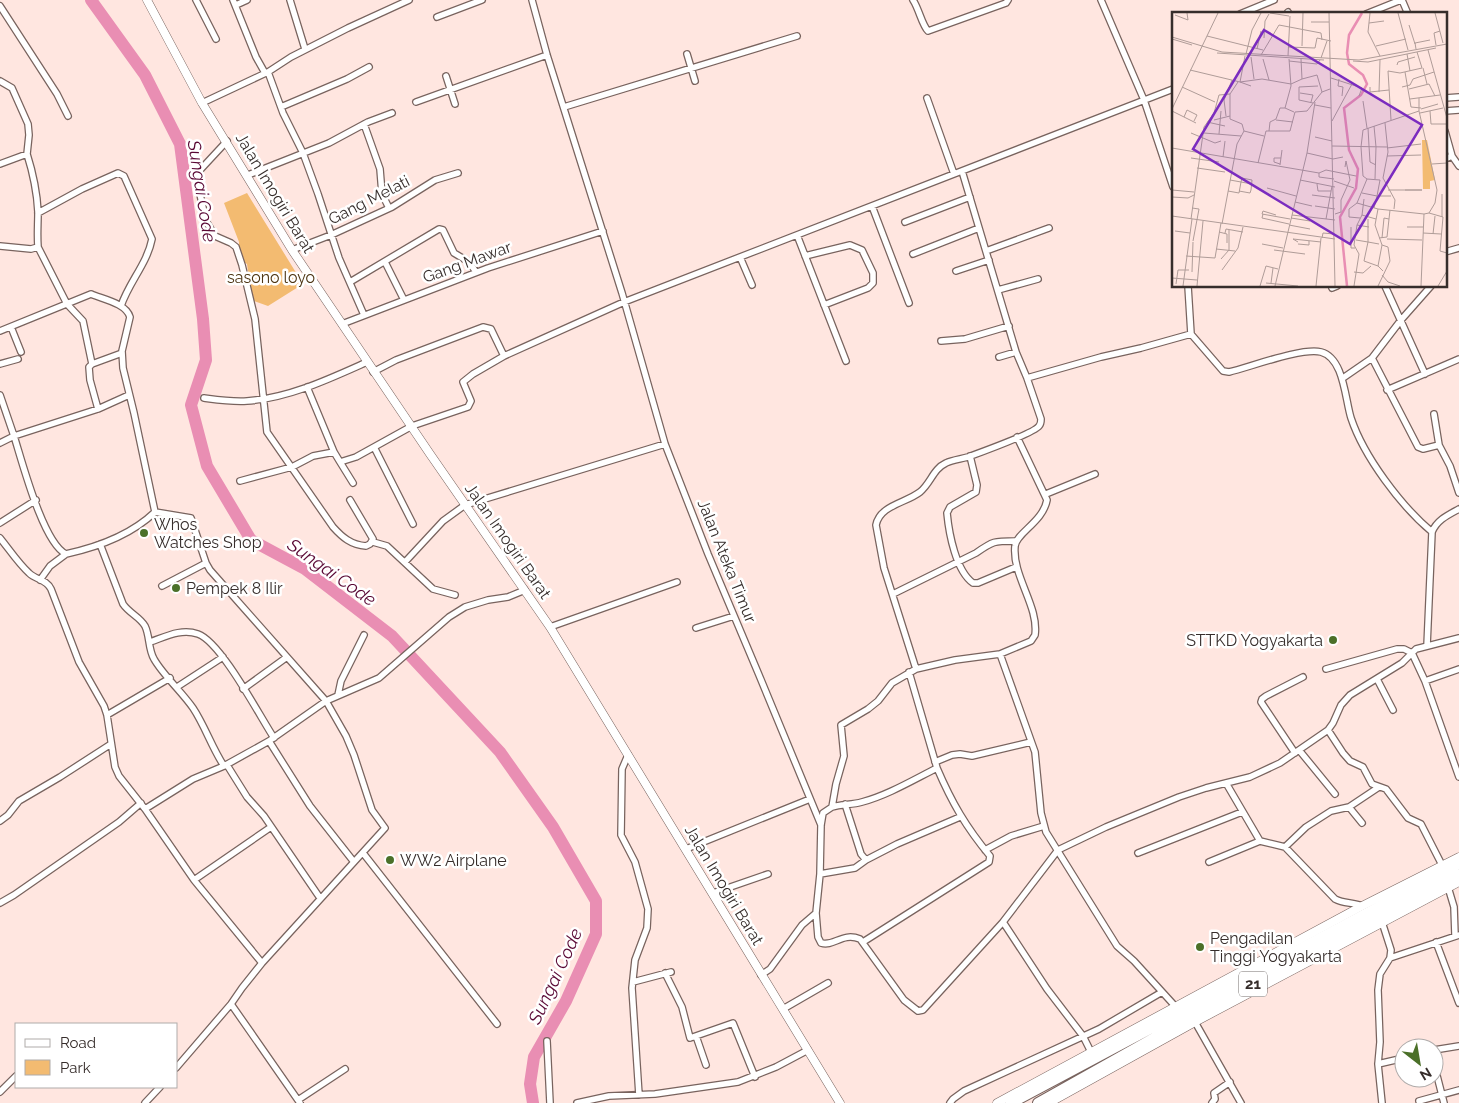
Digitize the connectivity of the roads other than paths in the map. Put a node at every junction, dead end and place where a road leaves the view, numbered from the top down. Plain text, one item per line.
1 (196, 0) edge
2 (247, 0) edge
3 (290, 0) edge
4 (410, 0) edge
5 (482, 0) edge
6 (532, 0) edge
7 (1008, 0) edge
8 (1101, 0) edge
9 (1274, 0) edge
10 (1401, 0) edge
11 (150, 1) edge
12 (916, 1) edge
13 (235, 2) edge
14 (0, 6) edge
15 (1245, 12) edge
16 (1371, 12) edge
17 (1407, 12) edge
18 (437, 17) dead end
19 (797, 36) dead end
20 (216, 39) dead end
21 (305, 50) junction
22 (687, 54) dead end
23 (547, 55) junction
24 (369, 67) dead end
25 (691, 68) junction
26 (266, 72) junction
27 (446, 76) dead end
28 (0, 81) edge
29 (695, 81) dead end
30 (1172, 89) edge
31 (450, 90) junction
32 (1459, 97) edge
33 (926, 98) dead end
34 (1446, 98) edge
35 (1144, 100) junction
36 (202, 102) junction
37 (416, 102) dead end
38 (455, 104) dead end
39 (281, 107) junction
40 (564, 107) junction
41 (1459, 110) edge
42 (1446, 111) edge
43 (392, 113) dead end
44 (68, 116) dead end
45 (364, 124) junction
46 (1446, 135) edge
47 (227, 141) junction
48 (303, 153) junction
49 (27, 154) junction
50 (1452, 156) junction
51 (1446, 158) edge
52 (0, 164) edge
53 (1459, 166) edge
54 (962, 171) junction
55 (458, 173) dead end
56 (954, 174) junction
57 (248, 175) junction
58 (1172, 184) edge
59 (970, 197) junction
60 (872, 206) junction
61 (389, 208) junction
62 (38, 213) junction
63 (905, 222) dead end
64 (979, 228) junction
65 (1049, 228) dead end
66 (602, 231) junction
67 (797, 234) junction
68 (331, 235) junction
69 (0, 246) edge
70 (38, 247) junction
71 (1459, 248) edge
72 (292, 250) junction
73 (986, 251) junction
74 (1446, 252) edge
75 (913, 254) dead end
76 (805, 256) junction
77 (740, 257) junction
78 (989, 260) junction
79 (386, 262) junction
80 (956, 271) dead end
81 (476, 272) junction
82 (1038, 279) dead end
83 (350, 282) junction
84 (752, 285) dead end
85 (1190, 288) edge
86 (1386, 288) edge
87 (1429, 288) edge
88 (998, 290) junction
89 (404, 300) junction
90 (624, 302) junction
91 (908, 303) dead end
92 (66, 304) junction
93 (824, 304) junction
94 (121, 306) junction
95 (364, 315) junction
96 (1401, 320) junction
97 (342, 324) junction
98 (1009, 326) junction
99 (10, 327) junction
100 (0, 331) edge
101 (1191, 334) junction
102 (940, 341) dead end
103 (21, 352) dead end
104 (1016, 352) junction
105 (122, 354) junction
106 (504, 356) junction
107 (999, 357) dead end
108 (1372, 358) junction
109 (18, 359) dead end
110 (1459, 359) edge
111 (846, 361) dead end
112 (367, 362) junction
113 (0, 364) edge
114 (92, 364) junction
115 (374, 372) junction
116 (1425, 374) junction
117 (1028, 378) junction
118 (1343, 378) junction
119 (307, 388) junction
120 (1387, 390) junction
121 (0, 395) edge
122 (129, 395) junction
123 (204, 398) dead end
124 (263, 398) junction
125 (98, 409) junction
126 (1434, 414) dead end
127 (412, 426) junction
128 (14, 436) junction
129 (1017, 437) junction
130 (0, 443) edge
131 (665, 444) junction
132 (1439, 445) junction
133 (374, 447) junction
134 (334, 452) junction
135 (970, 456) junction
136 (340, 462) junction
137 (292, 467) junction
138 (1095, 474) dead end
139 (240, 481) dead end
140 (353, 483) dead end
141 (1459, 493) edge
142 (1046, 494) junction
143 (36, 500) junction
144 (350, 500) dead end
145 (465, 505) junction
146 (1459, 509) edge
147 (155, 512) junction
148 (0, 523) edge
149 (413, 524) dead end
150 (1432, 532) junction
151 (0, 538) edge
152 (1015, 541) junction
153 (373, 542) junction
154 (100, 544) junction
155 (66, 554) junction
156 (958, 561) junction
157 (406, 562) junction
158 (206, 563) junction
159 (1016, 567) junction
160 (40, 580) junction
161 (677, 582) dead end
162 (162, 586) dead end
163 (525, 590) junction
164 (892, 594) junction
165 (455, 595) dead end
166 (734, 616) junction
167 (550, 627) junction
168 (696, 628) dead end
169 (364, 635) dead end
170 (1459, 638) edge
171 (150, 642) junction
172 (1427, 646) junction
173 (1412, 653) junction
174 (1000, 654) junction
175 (222, 656) junction
176 (287, 657) junction
177 (1326, 669) dead end
178 (1459, 669) edge
179 (916, 670) junction
180 (909, 672) junction
181 (1303, 677) dead end
182 (170, 678) junction
183 (1377, 679) junction
184 (1425, 681) junction
185 (177, 687) junction
186 (243, 689) junction
187 (338, 695) junction
188 (326, 701) junction
189 (1393, 710) dead end
190 (107, 715) junction
191 (1328, 730) junction
192 (271, 740) junction
193 (1031, 742) junction
194 (111, 744) junction
195 (1297, 751) junction
196 (628, 755) junction
197 (936, 765) junction
198 (225, 766) junction
199 (1459, 777) edge
200 (1226, 783) junction
201 (1379, 787) junction
202 (1335, 794) dead end
203 (810, 799) junction
204 (140, 804) junction
205 (845, 804) junction
206 (832, 807) junction
207 (1349, 807) junction
208 (145, 809) junction
209 (1242, 812) junction
210 (960, 817) junction
211 (0, 821) edge
212 (1362, 823) dead end
213 (821, 825) junction
214 (1044, 826) junction
215 (271, 827) junction
216 (1260, 841) junction
217 (1285, 847) junction
218 (686, 849) junction
219 (985, 850) junction
220 (1058, 850) junction
221 (1138, 852) dead end
222 (363, 853) junction
223 (1459, 857) edge
224 (866, 860) junction
225 (354, 862) junction
226 (1209, 862) dead end
227 (1459, 864) edge
228 (1442, 866) junction
229 (768, 874) dead end
230 (820, 874) junction
231 (1459, 875) edge
232 (194, 880) junction
233 (1459, 882) edge
234 (1448, 887) junction
235 (713, 893) junction
236 (320, 898) junction
237 (0, 903) edge
238 (1362, 906) junction
239 (816, 914) junction
240 (1003, 922) junction
241 (1382, 922) junction
242 (1457, 935) edge
243 (863, 942) junction
244 (1436, 942) junction
245 (1390, 958) junction
246 (262, 963) junction
247 (761, 975) junction
248 (632, 982) junction
249 (828, 982) dead end
250 (1162, 992) junction
251 (1220, 997) junction
252 (1459, 1003) edge
253 (232, 1004) junction
254 (1175, 1006) junction
255 (783, 1008) junction
256 (1195, 1022) junction
257 (497, 1024) dead end
258 (696, 1036) junction
259 (1083, 1036) junction
260 (547, 1041) dead end
261 (1459, 1046) edge
262 (1444, 1048) edge
263 (808, 1050) junction
264 (1091, 1052) junction
265 (1394, 1060) edge
266 (706, 1064) dead end
267 (1378, 1064) junction
268 (178, 1066) edge
269 (345, 1069) dead end
270 (15, 1077) edge
271 (755, 1077) junction
272 (1230, 1082) junction
273 (1043, 1086) junction
274 (159, 1088) edge
275 (1440, 1088) edge
276 (1459, 1090) edge
277 (0, 1092) edge
278 (639, 1094) junction
279 (1442, 1094) junction
280 (1054, 1100) edge
281 (299, 1101) edge
282 (1419, 1101) dead end
283 (146, 1103) edge
284 (550, 1103) edge
285 (577, 1103) edge
286 (840, 1103) edge
287 (950, 1103) edge
288 (997, 1103) edge
289 (1012, 1103) edge
290 (1038, 1103) edge
291 (1212, 1103) edge
292 (1241, 1103) edge
293 (1382, 1103) edge
294 (1444, 1103) edge

1 - 20 street
2 - 13 street
3 - 21 street
4 - 21 street
5 - 18 street
6 - 23 street, Jalan Ateka Timur
7 - 12 street
8 - 35 street
9 - 15 street
10 - 16 street
10 - 17 street
11 - 36 main road, Jalan Imogiri Barat
13 - 26 street
14 - 44 street
19 - 25 street
21 - 26 street
22 - 25 street
23 - 31 street
23 - 40 street, Jalan Ateka Timur
24 - 39 street
25 - 29 street
25 - 40 street
26 - 36 street
26 - 39 street
27 - 31 street
28 - 49 street
30 - 35 street
31 - 37 street
31 - 38 street
32 - 34 street
33 - 56 street
35 - 54 street
35 - 58 street
36 - 47 main road, Jalan Imogiri Barat
39 - 48 street
40 - 66 street, Jalan Ateka Timur
41 - 42 street
43 - 45 street
45 - 48 street
45 - 61 street
46 - 50 street
47 - 57 main road, Jalan Imogiri Barat
47 - 124 street
48 - 57 street
48 - 68 street
49 - 52 street
49 - 62 street
50 - 51 street
50 - 53 street
54 - 56 street
54 - 59 street
55 - 61 street, Gang Melati
56 - 60 street
57 - 72 main road, Jalan Imogiri Barat
59 - 63 street
59 - 64 street
60 - 67 street
60 - 91 street
61 - 68 street, Gang Melati
62 - 70 street
62 - 94 street
64 - 73 street
64 - 75 street
65 - 73 street
66 - 81 street, Gang Mawar
66 - 90 street, Jalan Ateka Timur
67 - 76 street
67 - 77 street
68 - 72 street, Gang Melati
68 - 83 street
69 - 70 street
70 - 92 street
71 - 74 street
72 - 97 main road, Jalan Imogiri Barat
73 - 78 street
76 - 93 street
76 - 93 street
77 - 84 street
77 - 90 street
78 - 80 street
78 - 88 street
79 - 81 street
79 - 83 street
79 - 89 street
81 - 89 street, Gang Mawar
82 - 88 street
83 - 95 street
85 - 101 street
86 - 96 street
87 - 96 street
88 - 98 street
89 - 95 street, Gang Mawar
90 - 106 street
90 - 131 street, Jalan Ateka Timur
92 - 94 street
92 - 99 street
92 - 114 street
93 - 111 street
94 - 105 street
95 - 97 street, Gang Mawar
96 - 108 street
96 - 116 street
97 - 112 main road, Jalan Imogiri Barat
98 - 102 street
98 - 104 street
99 - 100 street
99 - 103 street
101 - 117 street
101 - 118 street
104 - 107 street
104 - 117 street
105 - 114 street
105 - 122 street
106 - 115 street
106 - 127 street
108 - 118 street
108 - 120 street
109 - 113 street
110 - 116 street
112 - 115 main road, Jalan Imogiri Barat
112 - 119 street
114 - 125 street
115 - 127 main road, Jalan Imogiri Barat
116 - 120 street
117 - 129 street
118 - 150 street
119 - 124 street
119 - 134 street
120 - 132 street
121 - 128 street
122 - 125 street
122 - 147 street
123 - 124 street
124 - 137 street
125 - 128 street
126 - 132 street
127 - 133 street
127 - 145 main road, Jalan Imogiri Barat
128 - 130 street
128 - 143 street
129 - 135 street
129 - 142 street
131 - 145 street
131 - 166 street, Jalan Ateka Timur
132 - 141 street
133 - 136 street
133 - 149 street
134 - 136 street
134 - 137 street
135 - 156 street
135 - 164 street
136 - 140 street
137 - 139 street
137 - 153 street
138 - 142 street
142 - 152 street
143 - 148 street
143 - 155 street
144 - 153 street
145 - 157 street
145 - 163 main road, Jalan Imogiri Barat
146 - 150 street
147 - 154 street
147 - 158 street
150 - 172 street
151 - 160 street
152 - 156 street
152 - 159 street
153 - 157 street
154 - 155 street
154 - 171 street
155 - 160 street
156 - 159 street
156 - 164 street
157 - 165 street
158 - 162 street
158 - 176 street
159 - 174 street
160 - 190 street
161 - 167 street
163 - 167 main road, Jalan Imogiri Barat
163 - 187 street
164 - 179 street
166 - 168 street
166 - 203 street, Jalan Ateka Timur
167 - 196 main road, Jalan Imogiri Barat
169 - 187 street
170 - 172 street
171 - 175 street
171 - 182 street
172 - 173 street
173 - 177 street
173 - 183 street
173 - 184 street
174 - 179 street
174 - 193 street
175 - 185 street
175 - 186 street
176 - 186 street
176 - 188 street
178 - 184 street
179 - 180 street
180 - 197 street
180 - 206 street
181 - 195 street
182 - 185 street
182 - 190 street
183 - 189 street
183 - 191 street
184 - 199 street
185 - 198 street
186 - 192 street
187 - 188 street
188 - 192 street
188 - 222 street
190 - 194 street
191 - 195 street
191 - 201 street
192 - 198 street
192 - 225 street
193 - 197 street
193 - 214 street
194 - 204 street
194 - 211 street
195 - 200 street
195 - 202 street
196 - 218 main road, Jalan Imogiri Barat
196 - 248 street
197 - 205 street
197 - 210 street
198 - 208 street
198 - 215 street
200 - 209 street
200 - 220 street
201 - 207 street
201 - 228 street
203 - 213 street, Jalan Ateka Timur
203 - 218 street
204 - 208 street
204 - 237 street
205 - 206 street
205 - 224 street
206 - 213 street
207 - 212 street
207 - 217 street
208 - 232 street
209 - 216 street
209 - 221 street
210 - 219 street
210 - 224 street
213 - 230 street
214 - 219 street
214 - 220 street
215 - 232 street
215 - 236 street
216 - 217 street
216 - 226 street
217 - 238 street
218 - 235 main road, Jalan Imogiri Barat
219 - 243 street
220 - 240 street
220 - 250 street
222 - 225 street
222 - 257 street
223 - 228 main road
224 - 230 street
225 - 236 street
227 - 251 highway, 21
228 - 238 main road
229 - 235 street
230 - 239 street
231 - 251 highway, 21
232 - 246 street
233 - 234 main road
234 - 241 main road
234 - 242 street
235 - 247 main road, Jalan Imogiri Barat
236 - 246 street
238 - 251 main road
239 - 243 street
239 - 247 street
240 - 243 street
240 - 259 street
241 - 245 street
241 - 251 main road
242 - 244 street
244 - 245 street
244 - 252 street
245 - 267 street
246 - 253 street
247 - 255 main road, Jalan Imogiri Barat
248 - 258 street
248 - 278 street
249 - 255 street
250 - 254 street
250 - 259 street
251 - 254 main road
251 - 256 main road
251 - 273 highway, 21
251 - 280 highway, 21
253 - 268 street
253 - 281 street
254 - 264 main road
255 - 263 main road, Jalan Imogiri Barat
256 - 272 street
256 - 280 main road
258 - 266 street
258 - 271 street
259 - 264 street
259 - 287 street
260 - 284 street
261 - 262 street
263 - 271 street
263 - 286 main road, Jalan Imogiri Barat
264 - 288 main road
265 - 267 street
267 - 293 street
269 - 281 street
270 - 277 street
271 - 278 street
272 - 291 street
272 - 292 street
273 - 280 highway
273 - 289 highway, 21
274 - 283 street
275 - 279 street
276 - 279 street
278 - 285 street
279 - 282 street
279 - 294 street
280 - 290 highway, 21

